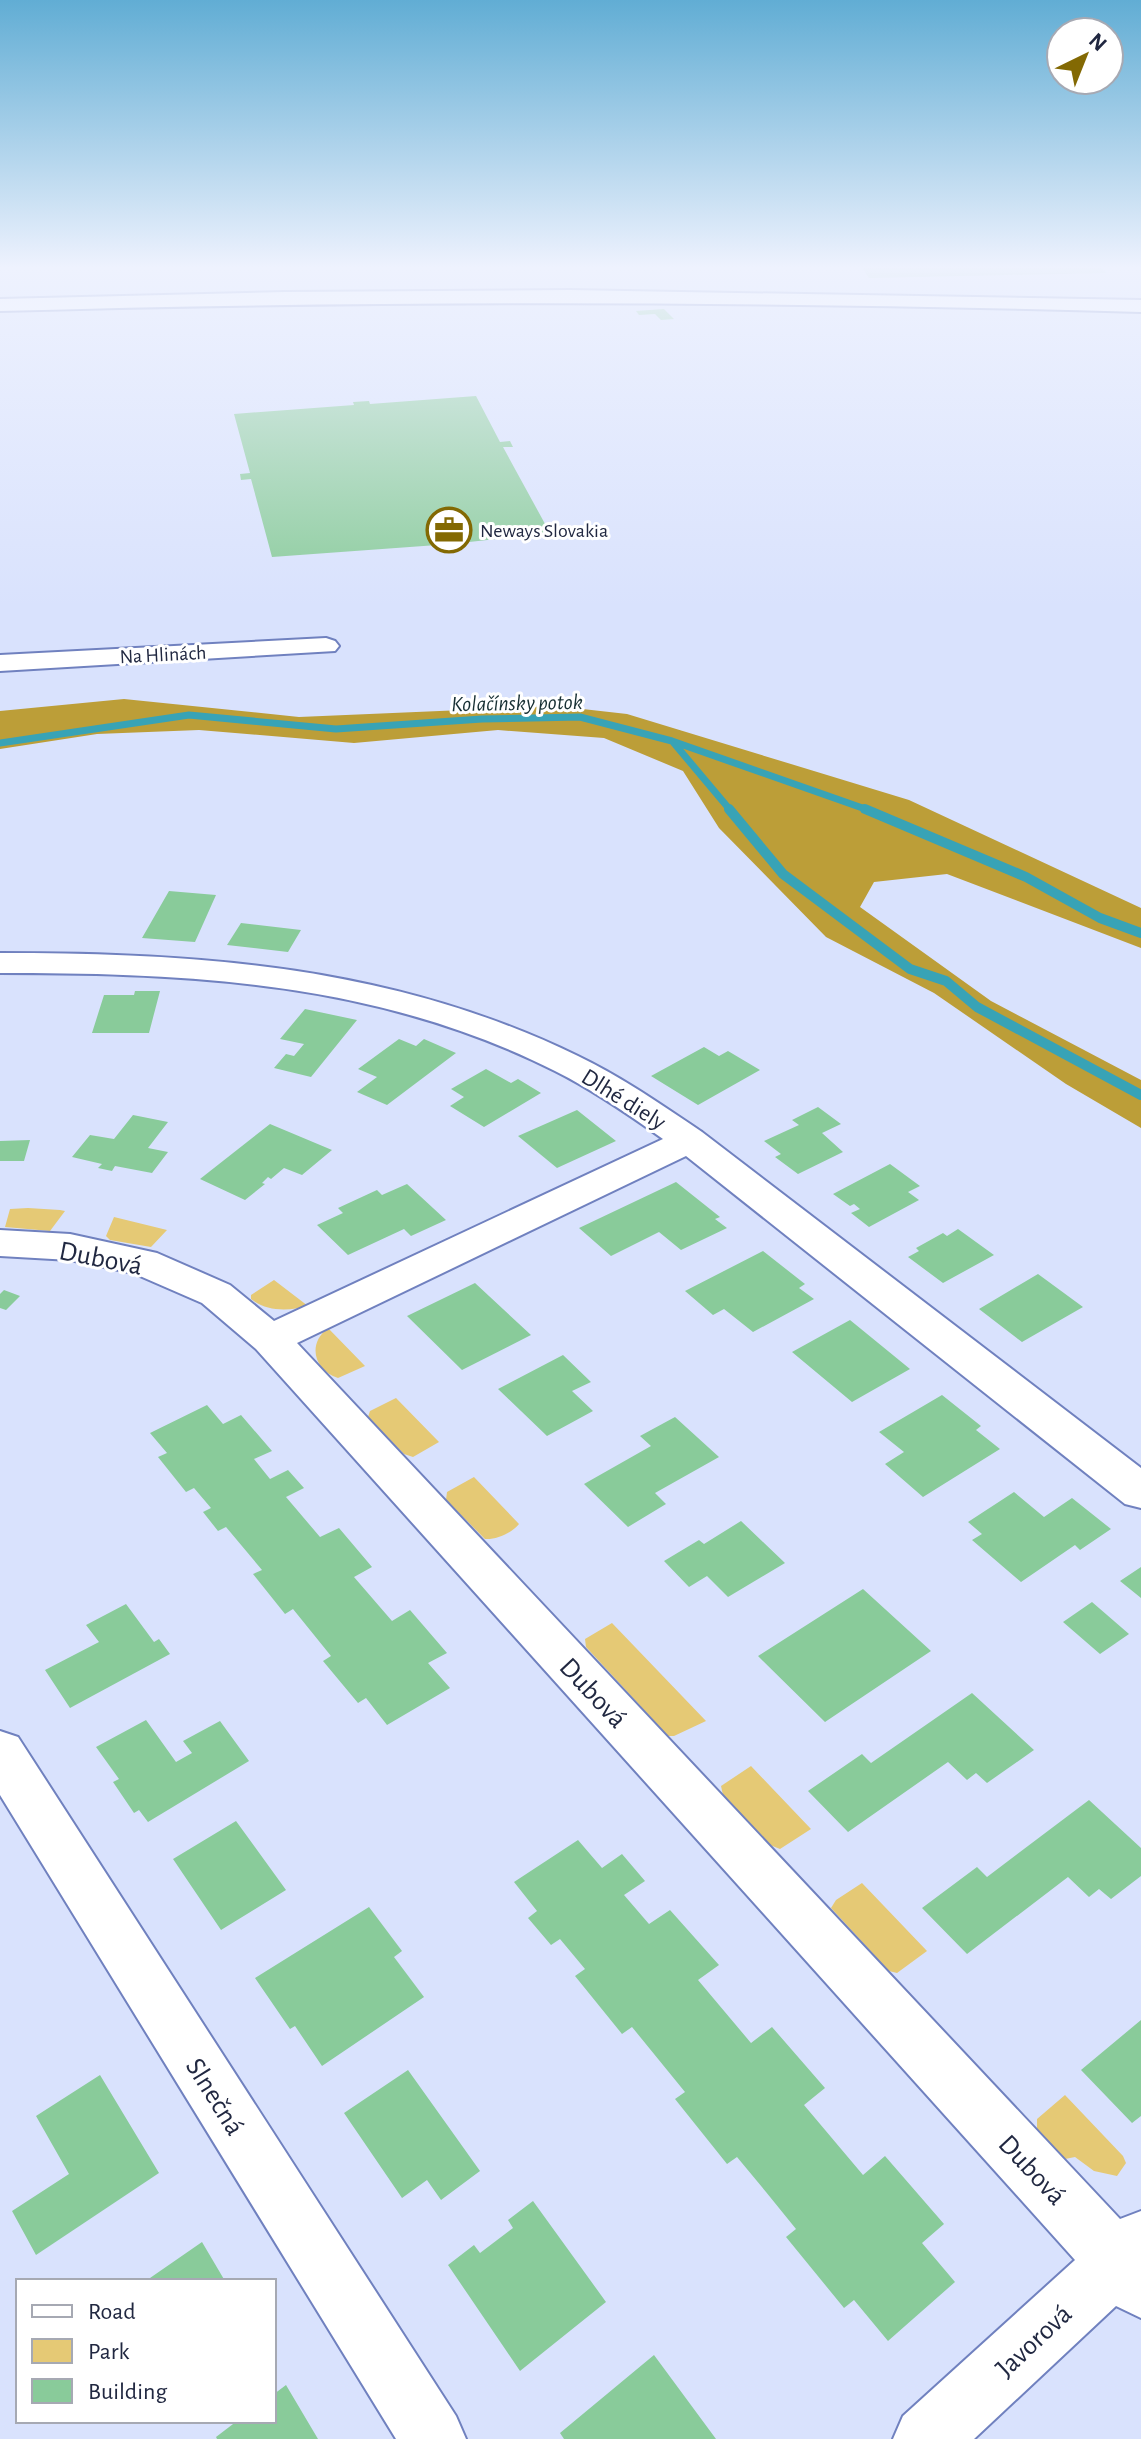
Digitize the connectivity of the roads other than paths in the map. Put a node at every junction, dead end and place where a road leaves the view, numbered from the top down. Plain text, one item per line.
1 (326, 646) dead end
2 (0, 663) edge
3 (0, 963) edge
4 (689, 1140) junction
5 (0, 1243) edge
6 (270, 1339) junction
7 (1141, 1492) edge
8 (0, 1752) edge
9 (1133, 2263) edge
10 (433, 2439) edge
11 (926, 2439) edge

1 - 2 street, Na Hlinách
3 - 4 street, Dlhé diely
4 - 6 street
4 - 7 street, Dlhé diely
5 - 6 street, Dubová
6 - 9 street, Dubová
8 - 10 street, Slnečná
9 - 11 street, Javorová

